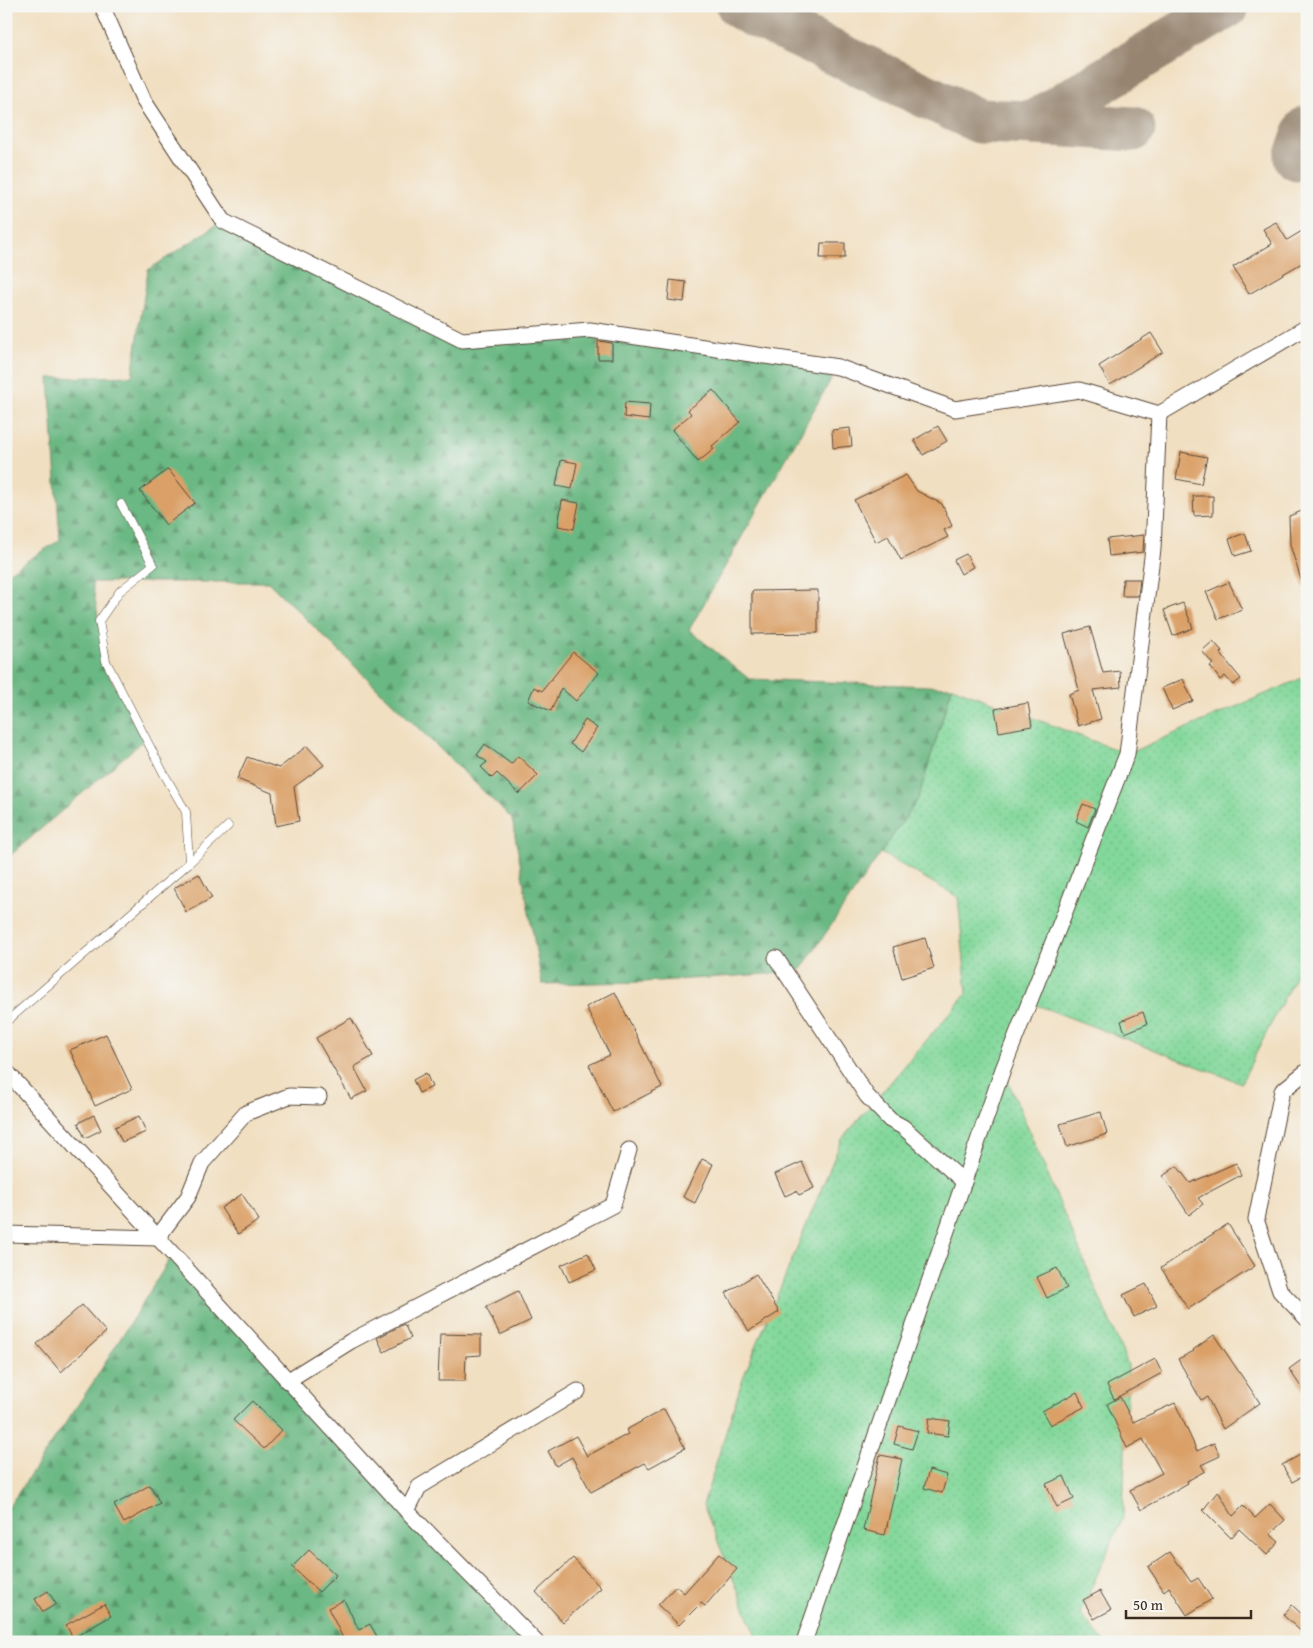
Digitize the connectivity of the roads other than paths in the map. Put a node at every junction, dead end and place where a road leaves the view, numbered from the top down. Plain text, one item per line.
1 (102, 6) edge
2 (1307, 327) edge
3 (1159, 414) junction
4 (121, 504) dead end
5 (228, 826) dead end
6 (189, 863) junction
7 (776, 958) dead end
8 (6, 1022) edge
9 (6, 1070) edge
10 (1307, 1071) edge
11 (319, 1097) dead end
12 (629, 1150) dead end
13 (964, 1182) junction
14 (6, 1234) edge
15 (157, 1238) junction
16 (1307, 1318) edge
17 (288, 1381) junction
18 (578, 1391) dead end
19 (407, 1511) junction
20 (536, 1642) edge
21 (804, 1642) edge

1 - 3 street
2 - 3 street
3 - 13 street
4 - 6 lane
5 - 6 lane
6 - 8 lane
7 - 13 street
9 - 15 street
10 - 16 street
11 - 15 street
12 - 17 street
13 - 21 street
14 - 15 street
15 - 17 street
17 - 19 street
18 - 19 street
19 - 20 street

